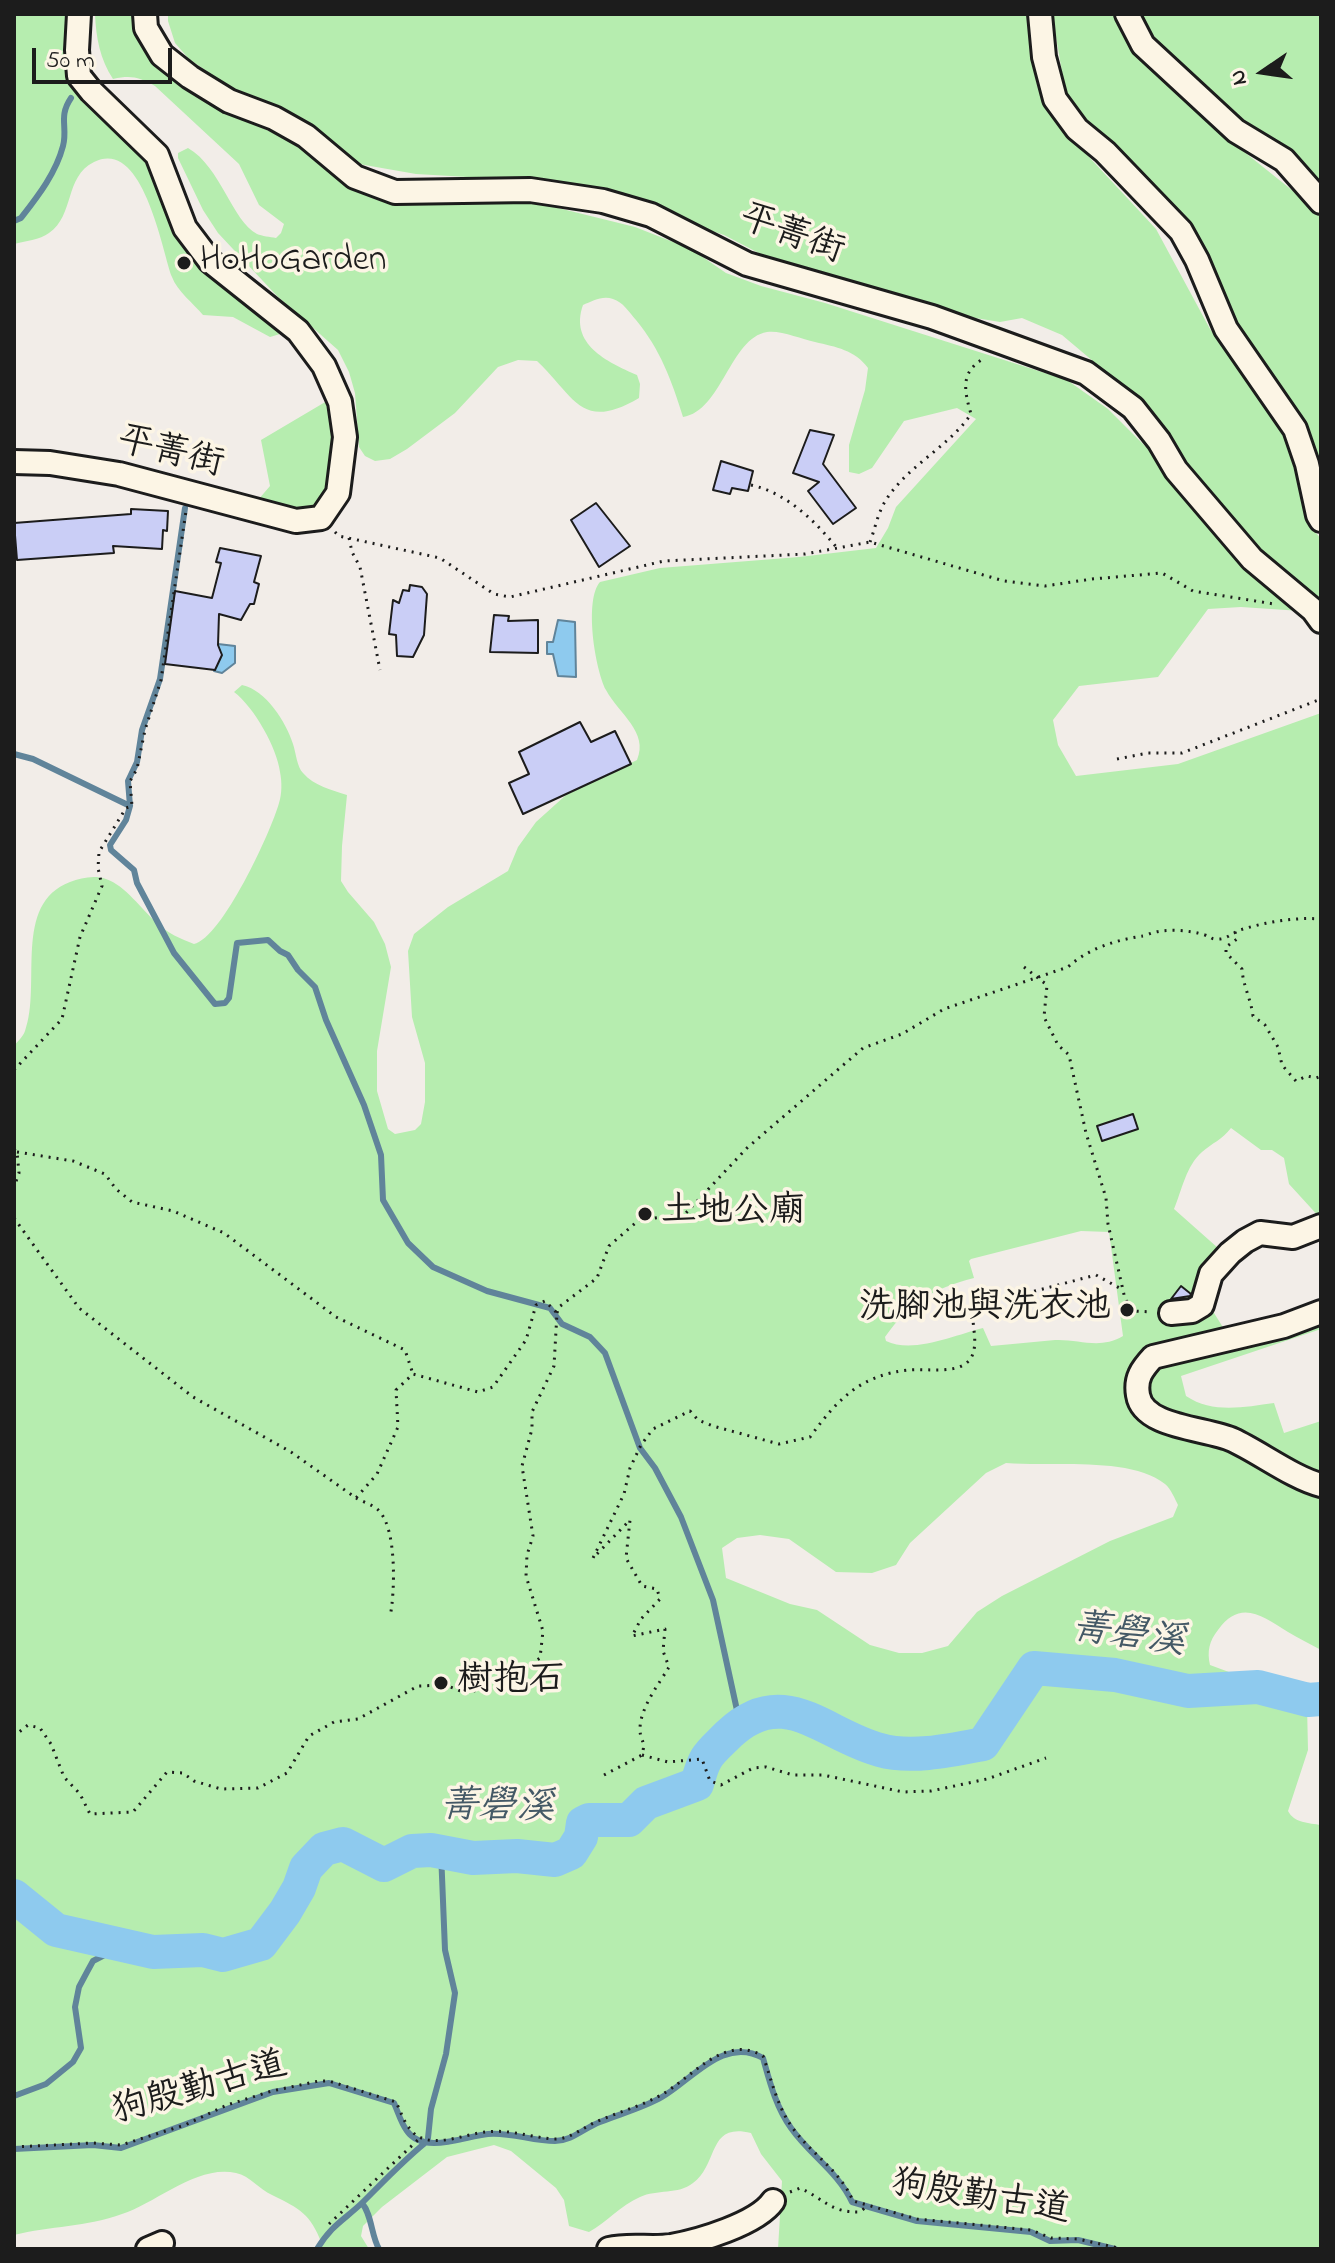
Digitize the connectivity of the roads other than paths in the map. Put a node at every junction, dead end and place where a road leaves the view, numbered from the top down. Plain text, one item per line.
1 (79, 14) edge
2 (145, 14) edge
3 (1040, 14) edge
4 (1127, 14) edge
5 (1321, 202) edge
6 (14, 462) edge
7 (1321, 520) edge
8 (1317, 615) edge
9 (1321, 1226) edge
10 (1321, 1312) edge
11 (1171, 1313) road end
12 (1321, 1485) edge
13 (771, 2204) road end
14 (609, 2249) edge

1 - 6 street, 平菁街
2 - 8 street, 平菁街
3 - 7 street
4 - 5 street
9 - 11 street
10 - 12 street
13 - 14 street

